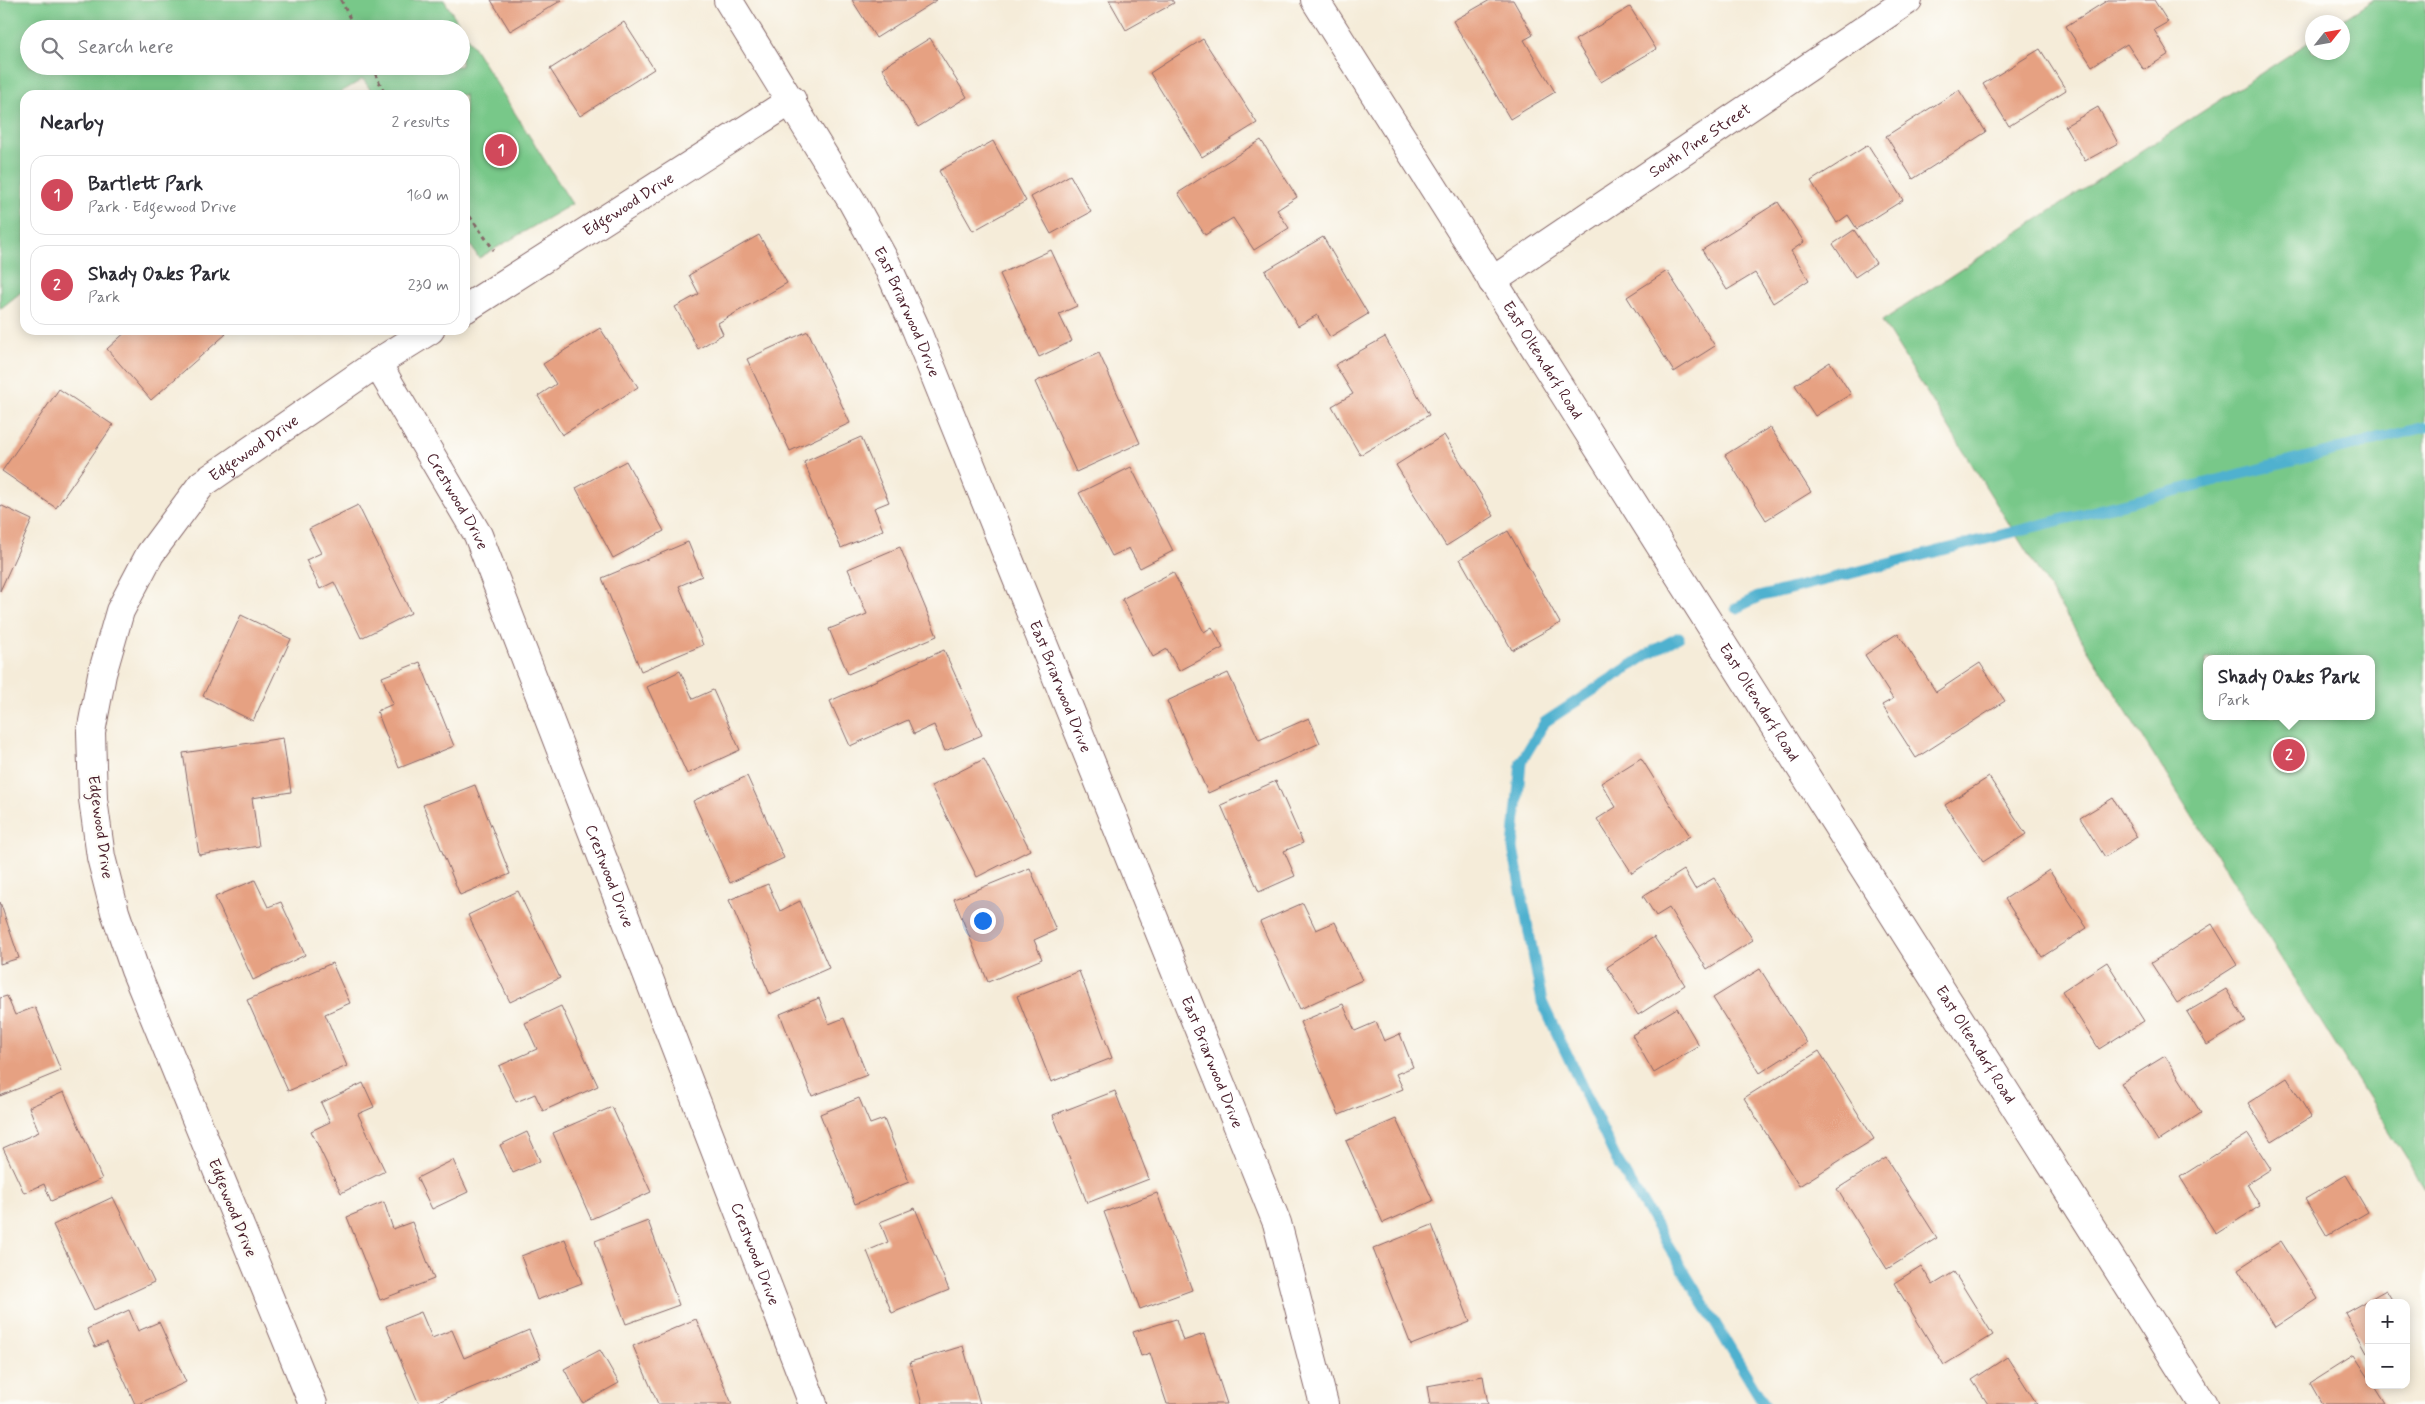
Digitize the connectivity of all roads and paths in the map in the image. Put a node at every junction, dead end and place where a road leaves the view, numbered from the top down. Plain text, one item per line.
1 (341, 0) edge
2 (728, 0) edge
3 (1315, 0) edge
4 (1908, 0) edge
5 (351, 20) edge
6 (376, 75) edge
7 (383, 90) edge
8 (792, 100) junction
9 (470, 217) edge
10 (514, 278) junction
11 (1492, 281) junction
12 (470, 306) edge
13 (422, 335) edge
14 (377, 363) junction
15 (313, 1404) edge
16 (813, 1404) edge
17 (1324, 1404) edge
18 (2203, 1404) edge

1 - 5 path
2 - 8 street, East Briarwood Drive
3 - 11 street, East Oltendorf Road
4 - 11 street, South Pine Street
6 - 7 path
8 - 10 street, Edgewood Drive
8 - 17 street, East Briarwood Drive
9 - 10 path
10 - 12 street, Edgewood Drive
11 - 18 street, East Oltendorf Road
13 - 14 street, Edgewood Drive
14 - 15 street, Edgewood Drive
14 - 16 street, Crestwood Drive

